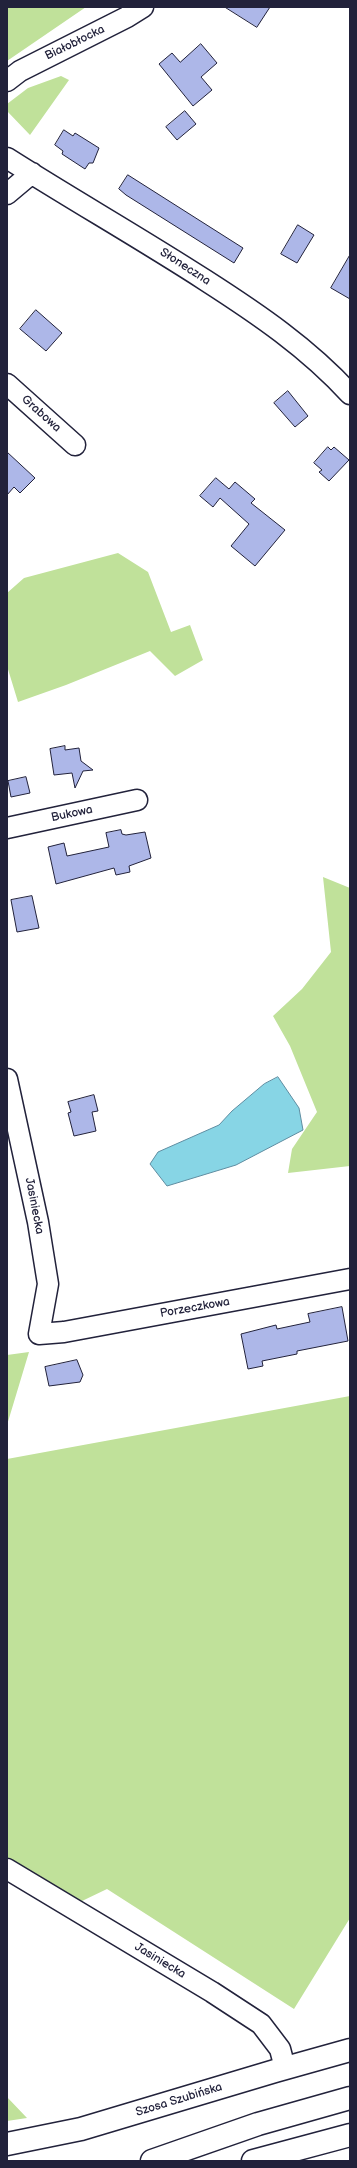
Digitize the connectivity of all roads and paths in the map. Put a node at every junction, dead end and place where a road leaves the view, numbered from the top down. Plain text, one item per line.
1 (143, 7) edge
2 (7, 80) edge
3 (7, 158) edge
4 (32, 173) junction
5 (7, 194) edge
6 (7, 384) edge
7 (350, 394) edge
8 (75, 445) dead end
9 (137, 800) dead end
10 (7, 828) edge
11 (7, 1079) edge
12 (350, 1280) edge
13 (39, 1334) joint
14 (11, 1871) edge
15 (350, 2050) edge
16 (285, 2068) junction
17 (350, 2098) edge
18 (350, 2135) edge
19 (7, 2144) edge
20 (152, 2161) edge
21 (253, 2161) edge

1 - 2 street, Białobłocka
3 - 4 street, Słoneczna
4 - 5 street
4 - 7 street, Słoneczna
6 - 8 street, Grabowa
9 - 10 street, Bukowa
11 - 13 street, Jasiniecka
12 - 13 street, Porzeczkowa
14 - 16 street, Jasiniecka
15 - 16 main road, Szosa Szubińska
16 - 19 main road, Szosa Szubińska
17 - 20 main road
18 - 21 main road

